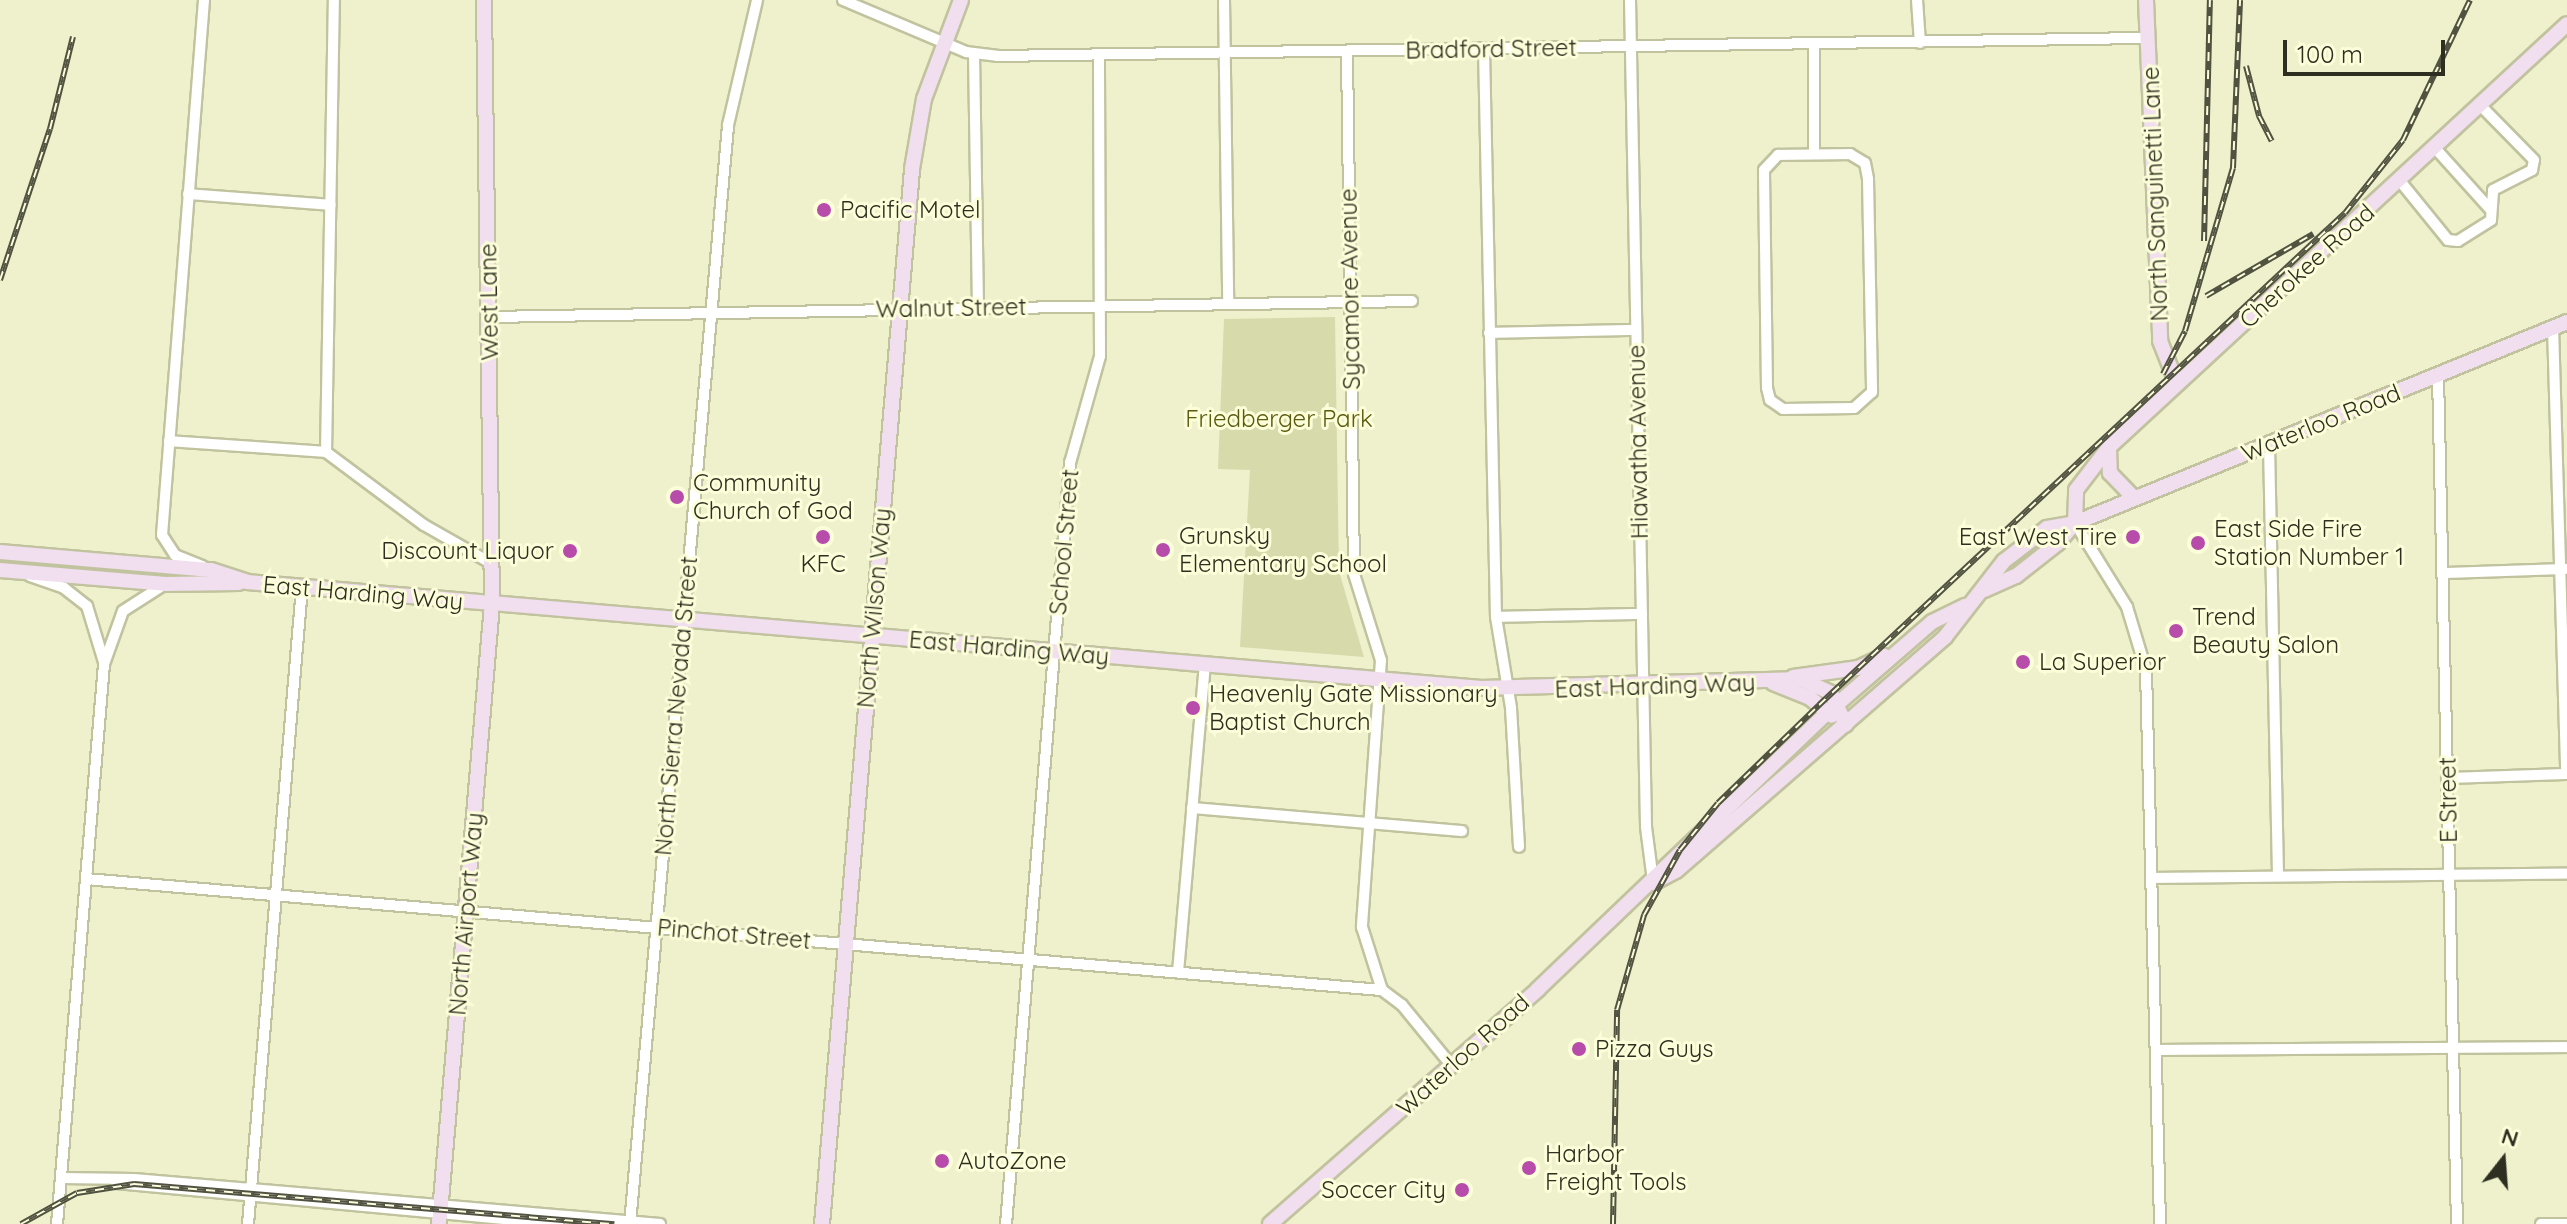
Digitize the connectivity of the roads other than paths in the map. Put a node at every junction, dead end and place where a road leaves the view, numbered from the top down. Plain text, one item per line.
1 (204, 0) edge
2 (334, 0) edge
3 (484, 0) edge
4 (757, 0) edge
5 (843, 0) edge
6 (961, 0) edge
7 (1224, 0) edge
8 (1630, 0) edge
9 (1917, 0) edge
10 (2146, 0) edge
11 (2567, 24) edge
12 (2149, 38) junction
13 (943, 41) junction
14 (1920, 43) junction
15 (1814, 45) junction
16 (1630, 46) junction
17 (1484, 49) junction
18 (1222, 51) junction
19 (1347, 51) junction
20 (974, 53) junction
21 (1099, 54) junction
22 (2480, 105) junction
23 (2435, 148) junction
24 (1814, 154) junction
25 (2400, 181) junction
26 (188, 194) junction
27 (331, 205) junction
28 (2491, 210) junction
29 (1412, 301) dead end
30 (1350, 302) junction
31 (1228, 304) junction
32 (1101, 306) junction
33 (978, 307) junction
34 (899, 308) junction
35 (711, 311) junction
36 (489, 317) junction
37 (2560, 324) edge
38 (1636, 330) junction
39 (1489, 333) junction
40 (2438, 375) junction
41 (2177, 384) junction
42 (169, 441) junction
43 (2269, 445) junction
44 (2109, 447) junction
45 (326, 452) junction
46 (2133, 497) junction
47 (2075, 523) junction
48 (0, 552) edge
49 (491, 563) junction
50 (2564, 569) edge
51 (7, 570) edge
52 (211, 570) junction
53 (2444, 573) junction
54 (245, 582) junction
55 (165, 584) junction
56 (302, 587) junction
57 (492, 604) junction
58 (1966, 606) junction
59 (1642, 614) junction
60 (1496, 617) junction
61 (683, 621) junction
62 (871, 637) junction
63 (1899, 650) junction
64 (1054, 652) junction
65 (104, 664) junction
66 (1205, 665) junction
67 (1381, 680) junction
68 (1780, 681) junction
69 (1643, 687) junction
70 (1507, 689) junction
71 (1839, 702) junction
72 (1827, 713) junction
73 (1846, 725) junction
74 (2566, 774) edge
75 (2447, 778) junction
76 (1192, 808) junction
77 (1369, 824) junction
78 (1462, 831) dead end
79 (1519, 847) dead end
80 (2567, 874) edge
81 (2449, 875) junction
82 (2278, 876) junction
83 (2154, 878) junction
84 (86, 879) junction
85 (1653, 883) junction
86 (276, 895) junction
87 (466, 912) junction
88 (656, 928) junction
89 (845, 944) junction
90 (1027, 960) junction
91 (1178, 972) junction
92 (1382, 990) junction
93 (2453, 1047) junction
94 (2567, 1047) edge
95 (2158, 1050) junction
96 (1452, 1066) junction
97 (61, 1178) junction
98 (251, 1194) junction
99 (440, 1215) edge
100 (630, 1223) edge
101 (57, 1224) edge
102 (248, 1224) edge
103 (558, 1224) edge
104 (660, 1224) edge
105 (822, 1224) edge
106 (1006, 1224) edge
107 (1270, 1224) edge
108 (2160, 1224) edge
109 (2457, 1224) edge
110 (2541, 1224) edge
111 (2567, 1224) edge

1 - 26 street
2 - 27 street
3 - 36 main road, West Lane
4 - 35 street, North Sierra Nevada Street
5 - 13 street, Bradford Street
6 - 13 main road, North Wilson Way
7 - 18 street
8 - 16 street, Hiawatha Avenue
9 - 14 street
10 - 12 main road, North Sanguinetti Lane
11 - 22 main road, Cherokee Road
12 - 14 street, Bradford Street
12 - 41 main road, North Sanguinetti Lane
13 - 20 street, Bradford Street
13 - 34 main road, North Wilson Way
14 - 15 street, Bradford Street
15 - 16 street, Bradford Street
15 - 24 street
16 - 17 street, Bradford Street
16 - 38 street, Hiawatha Avenue
17 - 19 street, Bradford Street
17 - 39 street
18 - 19 street, Bradford Street
18 - 21 street, Bradford Street
18 - 31 street
19 - 30 street, Sycamore Avenue
20 - 21 street, Bradford Street
20 - 33 street
21 - 32 street, School Street
22 - 23 main road, Cherokee Road
22 - 28 street
23 - 25 main road, Cherokee Road
23 - 28 street
24 - 24 street
25 - 28 street
25 - 41 main road, Cherokee Road
26 - 27 street
26 - 42 street
27 - 45 street
29 - 30 street, Walnut Street
30 - 31 street, Walnut Street
30 - 67 street, Sycamore Avenue
31 - 32 street, Walnut Street
32 - 33 street, Walnut Street
32 - 64 street, School Street
33 - 34 street, Walnut Street
34 - 35 street, Walnut Street
34 - 62 main road, North Wilson Way
35 - 36 street, Walnut Street
35 - 61 street, North Sierra Nevada Street
36 - 49 main road, West Lane
37 - 40 main road, Waterloo Road
37 - 50 street
38 - 39 street
38 - 59 street, Hiawatha Avenue
39 - 60 street
40 - 43 main road, Waterloo Road
40 - 53 street, E Street
41 - 44 main road, Cherokee Road
42 - 45 street
42 - 52 street
43 - 46 main road, Waterloo Road
43 - 82 street
44 - 46 main road
44 - 47 main road, Cherokee Road
45 - 49 street
46 - 47 main road, Waterloo Road
47 - 58 main road, Waterloo Road
47 - 83 street
48 - 52 main road, East Harding Way
49 - 57 main road, West Lane
50 - 53 street
50 - 74 street
51 - 55 main road, East Harding Way
51 - 65 street
52 - 54 main road, East Harding Way
53 - 75 street, E Street
54 - 55 main road, East Harding Way
54 - 56 main road, East Harding Way
55 - 65 street
56 - 57 main road, East Harding Way
56 - 86 street
57 - 61 main road, East Harding Way
57 - 87 main road, North Airport Way
58 - 63 main road, Waterloo Road
58 - 73 main road, Waterloo Road
59 - 60 street
59 - 69 street, Hiawatha Avenue
60 - 70 street
61 - 62 main road, East Harding Way
61 - 88 street, North Sierra Nevada Street
62 - 64 main road, East Harding Way
62 - 89 main road, North Wilson Way
63 - 68 main road
63 - 71 main road, Waterloo Road
64 - 66 main road, East Harding Way
64 - 90 street, School Street
65 - 84 street
66 - 67 main road, East Harding Way
66 - 76 street
67 - 70 main road, East Harding Way
67 - 77 street, Sycamore Avenue
68 - 69 main road, East Harding Way
68 - 71 main road, East Harding Way
68 - 72 main road, East Harding Way
69 - 70 main road, East Harding Way
69 - 85 street, Hiawatha Avenue
70 - 79 street
71 - 72 main road, Waterloo Road
71 - 73 main road
72 - 73 main road, East Harding Way
72 - 85 main road, Waterloo Road
73 - 85 main road, Waterloo Road
74 - 75 street
75 - 81 street, E Street
76 - 77 street
76 - 91 street
77 - 78 street
77 - 92 street, Sycamore Avenue
80 - 81 street
81 - 82 street
81 - 93 street, E Street
82 - 83 street
83 - 95 street
84 - 86 street, Pinchot Street
84 - 97 street
85 - 96 main road, Waterloo Road
86 - 87 street, Pinchot Street
86 - 98 street
87 - 88 street, Pinchot Street
87 - 99 main road, North Airport Way
88 - 89 street, Pinchot Street
88 - 100 street, North Sierra Nevada Street
89 - 90 street, Pinchot Street
89 - 105 main road, North Wilson Way
90 - 91 street, Pinchot Street
90 - 106 street, School Street
91 - 92 street, Pinchot Street
92 - 96 street
93 - 94 street
93 - 95 street
93 - 109 street, E Street
95 - 108 street
96 - 107 main road, Waterloo Road
97 - 98 street
97 - 101 street
98 - 99 street
98 - 102 street
99 - 100 street
99 - 103 street
100 - 104 street
110 - 111 street

